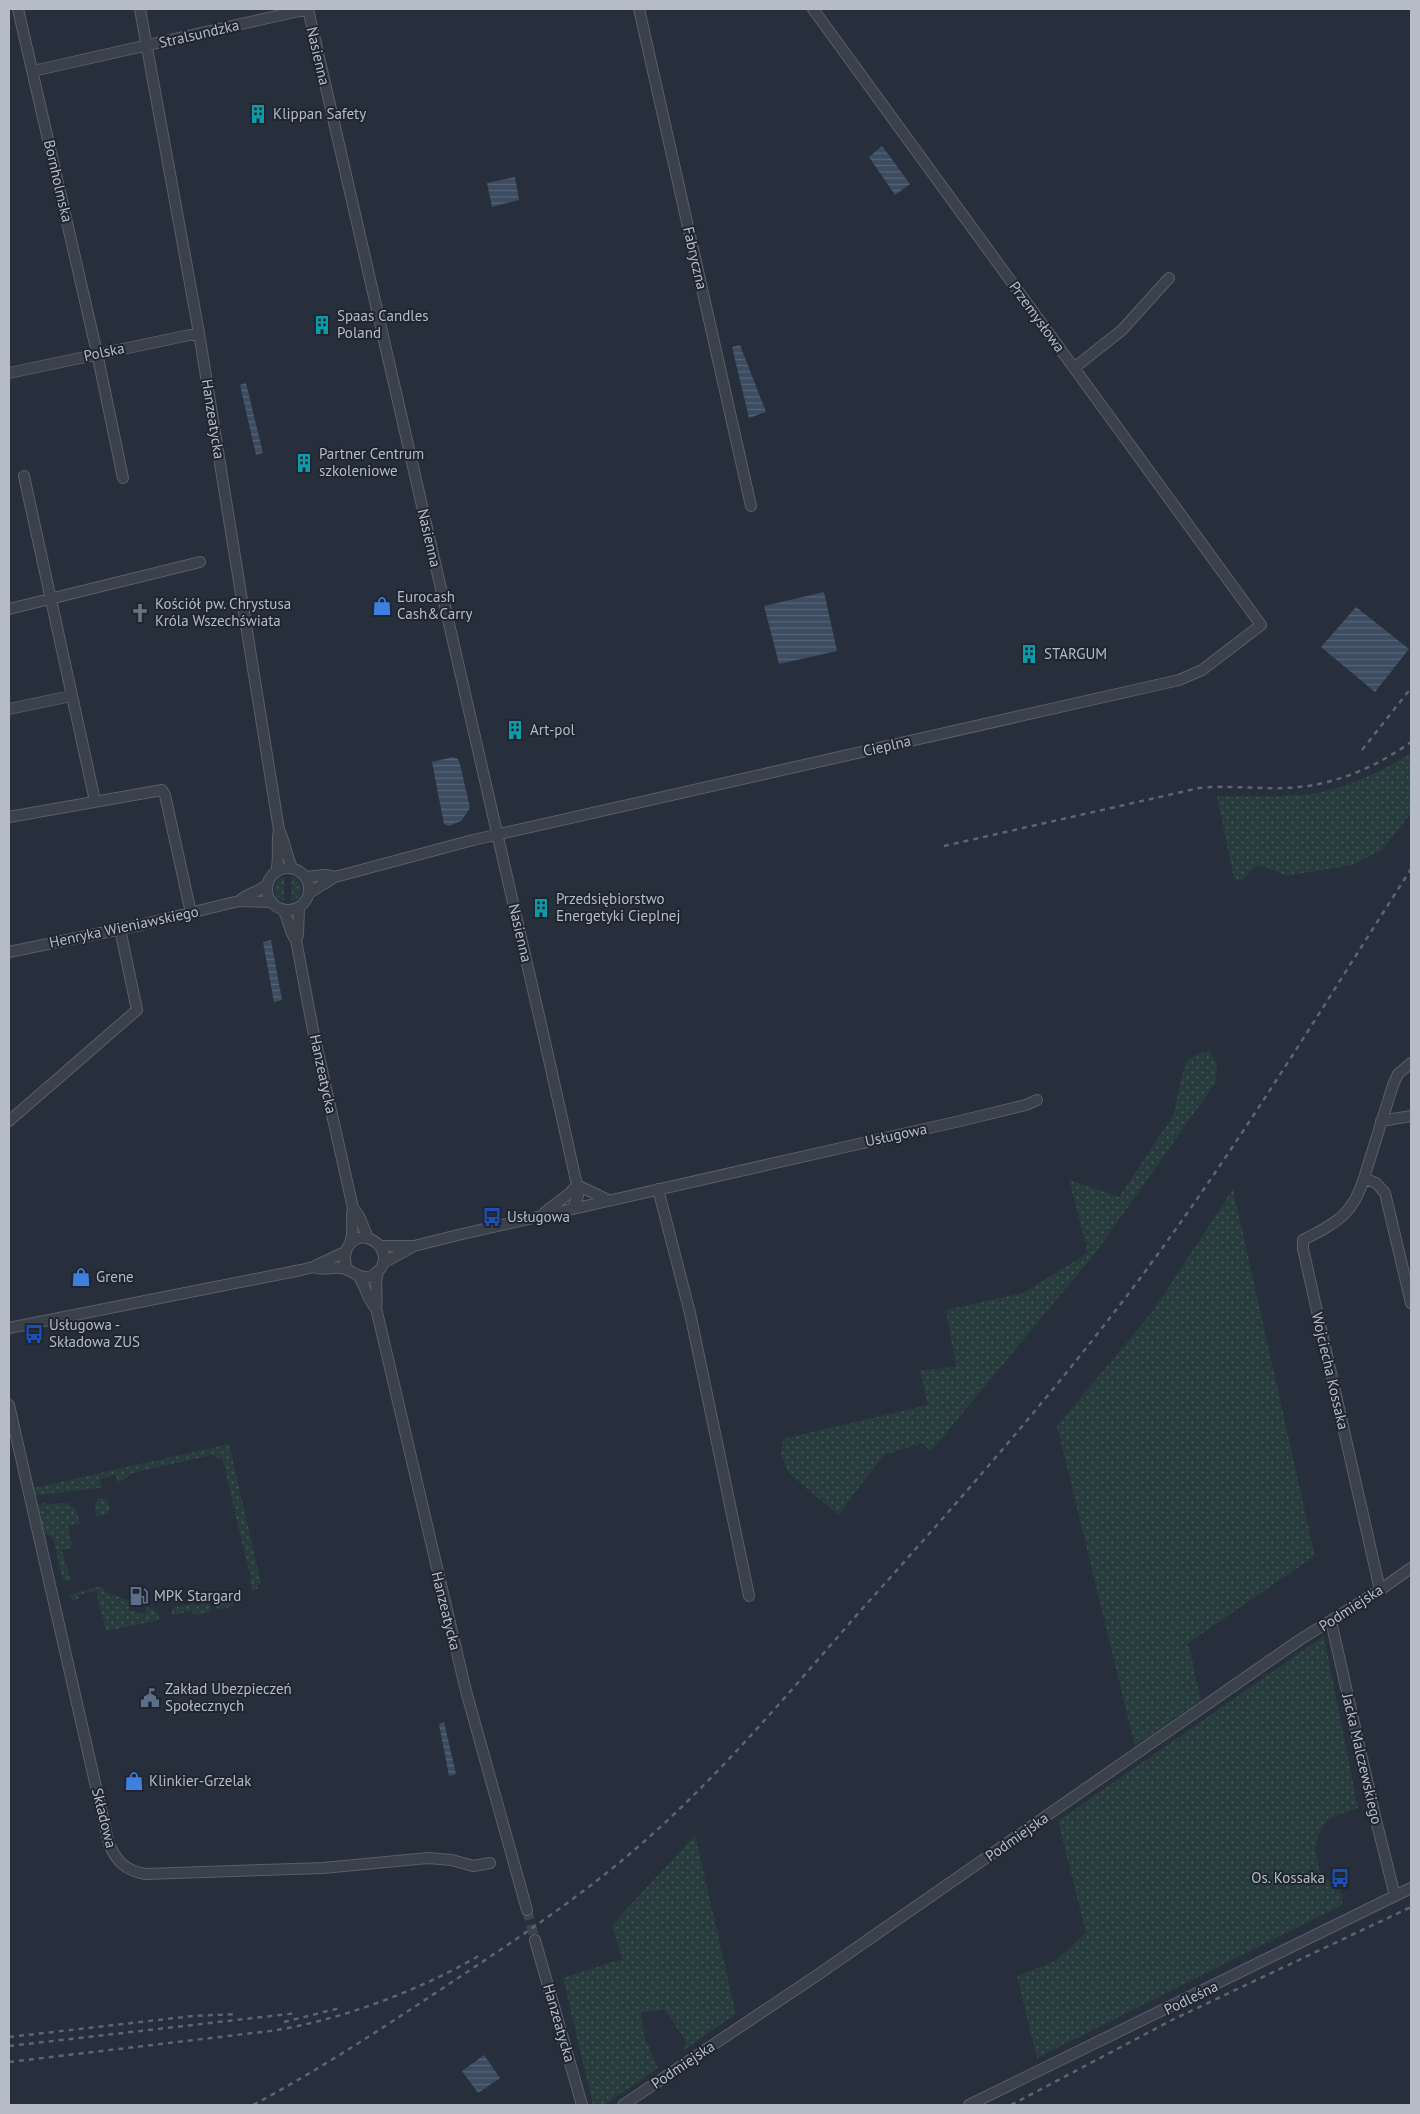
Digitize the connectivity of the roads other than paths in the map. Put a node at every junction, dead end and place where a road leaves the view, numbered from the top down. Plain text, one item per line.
1 (18, 9) edge
2 (140, 9) edge
3 (308, 9) edge
4 (639, 9) edge
5 (813, 9) edge
6 (147, 46) junction
7 (33, 71) junction
8 (1169, 278) dead end
9 (199, 333) junction
10 (97, 353) junction
11 (1074, 368) junction
12 (9, 373) edge
13 (24, 476) dead end
14 (124, 478) dead end
15 (751, 506) dead end
16 (200, 562) dead end
17 (52, 599) junction
18 (9, 609) edge
19 (1261, 625) joint
20 (71, 696) junction
21 (9, 709) edge
22 (95, 801) junction
23 (9, 817) edge
24 (279, 830) junction
25 (498, 834) junction
26 (293, 869) junction
27 (276, 872) junction
28 (305, 876) junction
29 (335, 877) junction
30 (268, 884) junction
31 (309, 893) junction
32 (239, 901) junction
33 (272, 902) junction
34 (299, 907) junction
35 (283, 910) junction
36 (191, 913) junction
37 (120, 930) junction
38 (296, 940) junction
39 (9, 952) edge
40 (1411, 1063) edge
41 (1037, 1100) dead end
42 (1411, 1116) edge
43 (10, 1117) edge
44 (1381, 1121) junction
45 (1364, 1178) junction
46 (577, 1185) junction
47 (658, 1188) junction
48 (608, 1200) junction
49 (353, 1208) junction
50 (573, 1208) junction
51 (541, 1215) junction
52 (368, 1238) junction
53 (380, 1246) junction
54 (414, 1246) junction
55 (348, 1248) junction
56 (313, 1267) junction
57 (380, 1267) junction
58 (348, 1270) junction
59 (358, 1277) junction
60 (1411, 1303) edge
61 (376, 1308) junction
62 (9, 1328) edge
63 (9, 1405) edge
64 (1411, 1568) edge
65 (1380, 1590) junction
66 (749, 1596) dead end
67 (1331, 1621) junction
68 (490, 1863) dead end
69 (1411, 1888) edge
70 (1395, 1896) junction
71 (526, 1910) tunnel mouth
72 (535, 1940) tunnel mouth
73 (582, 2105) edge
74 (623, 2105) edge
75 (970, 2105) edge

1 - 7 street, Bornholmska
2 - 6 street, Hanzeatycka
3 - 6 street, Stralsundzka
3 - 25 street, Nasienna
4 - 15 street, Fabryczna
5 - 11 street, Przemysłowa
6 - 7 street, Stralsundzka
6 - 9 street, Hanzeatycka
7 - 10 street, Bornholmska
8 - 11 street
9 - 10 street, Polska
9 - 24 street, Hanzeatycka
10 - 12 street, Polska
10 - 14 street, Bornholmska
11 - 19 street, Przemysłowa
13 - 17 street
16 - 17 street
17 - 18 street
17 - 20 street
19 - 25 street, Cieplna
20 - 21 street
20 - 22 street
22 - 23 street
22 - 36 street
24 - 26 street, Hanzeatycka
24 - 27 street, Hanzeatycka
25 - 29 street
25 - 46 street, Nasienna
26 - 27 street
26 - 28 street
27 - 30 street
28 - 29 street
28 - 31 street
29 - 31 street
30 - 32 street, Henryka Wieniawskiego
30 - 33 street
31 - 34 street
32 - 33 street, Henryka Wieniawskiego
32 - 36 street, Henryka Wieniawskiego
33 - 35 street
34 - 35 street
34 - 38 street, Hanzeatycka
35 - 38 street, Hanzeatycka
36 - 37 street, Henryka Wieniawskiego
37 - 39 street, Henryka Wieniawskiego
37 - 43 street
38 - 49 street, Hanzeatycka
40 - 44 street
41 - 47 street, Usługowa
42 - 44 street
44 - 45 street
45 - 60 street
45 - 65 street, Wojciecha Kossaka
46 - 48 street
46 - 50 street
46 - 51 street, Usługowa
47 - 48 street, Usługowa
47 - 66 street
48 - 50 street, Usługowa
49 - 52 street, Hanzeatycka
49 - 55 street, Hanzeatycka
50 - 51 street, Usługowa
51 - 54 street, Usługowa
52 - 53 street
52 - 55 street
53 - 54 street, Usługowa
53 - 57 street
54 - 57 street, Usługowa
55 - 56 street
55 - 58 street
56 - 58 street
56 - 62 street
57 - 59 street
57 - 61 street, Hanzeatycka
58 - 59 street
59 - 61 street, Hanzeatycka
61 - 71 street, Hanzeatycka
63 - 68 street, Składowa
64 - 65 street, Podmiejska
65 - 67 street, Podmiejska
67 - 70 street, Jacka Malczewskiego
67 - 74 street, Podmiejska
69 - 70 street, Podleśna
70 - 75 street, Podleśna
72 - 73 street, Hanzeatycka

